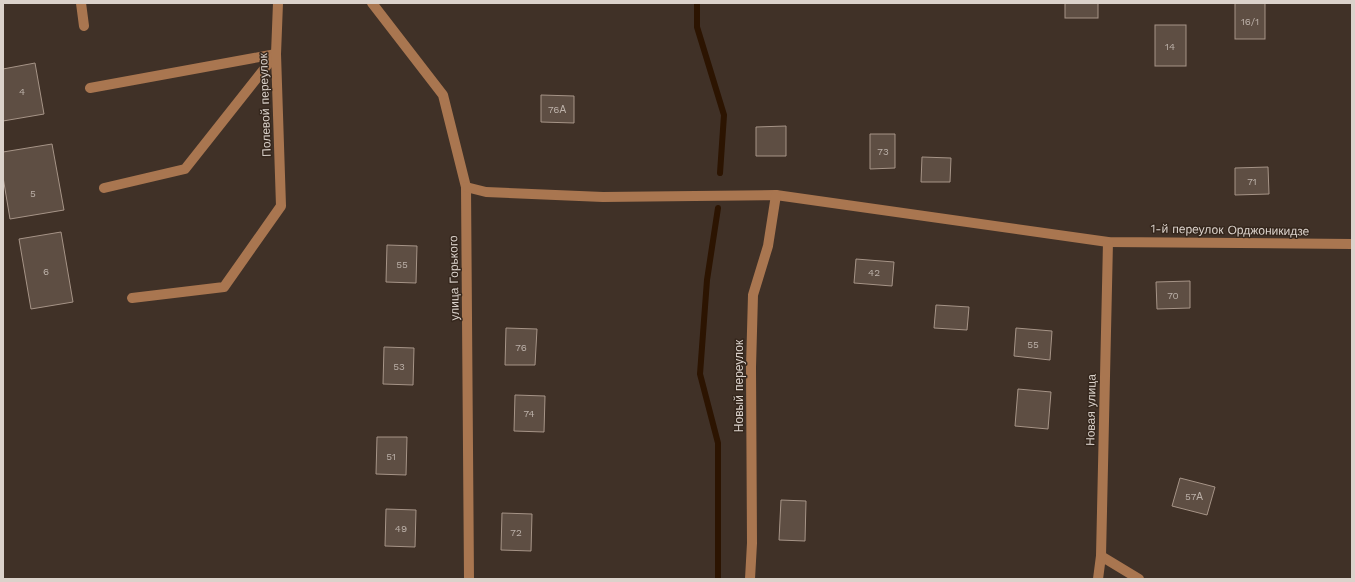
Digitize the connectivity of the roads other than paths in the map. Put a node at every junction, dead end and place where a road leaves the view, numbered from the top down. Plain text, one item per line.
1 (82, 3) edge
2 (278, 3) edge
3 (372, 3) edge
4 (84, 26) dead end
5 (276, 54) junction
6 (90, 88) dead end
7 (466, 187) junction
8 (104, 188) dead end
9 (776, 195) junction
10 (1108, 242) junction
11 (1352, 244) edge
12 (132, 298) dead end
13 (1101, 556) junction
14 (469, 579) edge
15 (750, 579) edge
16 (1098, 579) edge
17 (1139, 579) edge

1 - 4 street
2 - 5 street, Полевой переулок
3 - 7 street, улица Горького
5 - 6 street
5 - 8 street
5 - 12 street, Полевой переулок
7 - 9 street, 1-й переулок Орджоникидзе
7 - 14 street, улица Горького
9 - 10 street, 1-й переулок Орджоникидзе
9 - 15 street, Новый переулок
10 - 11 street, 1-й переулок Орджоникидзе
10 - 13 street, Новая улица
13 - 16 street, Новая улица
13 - 17 street

